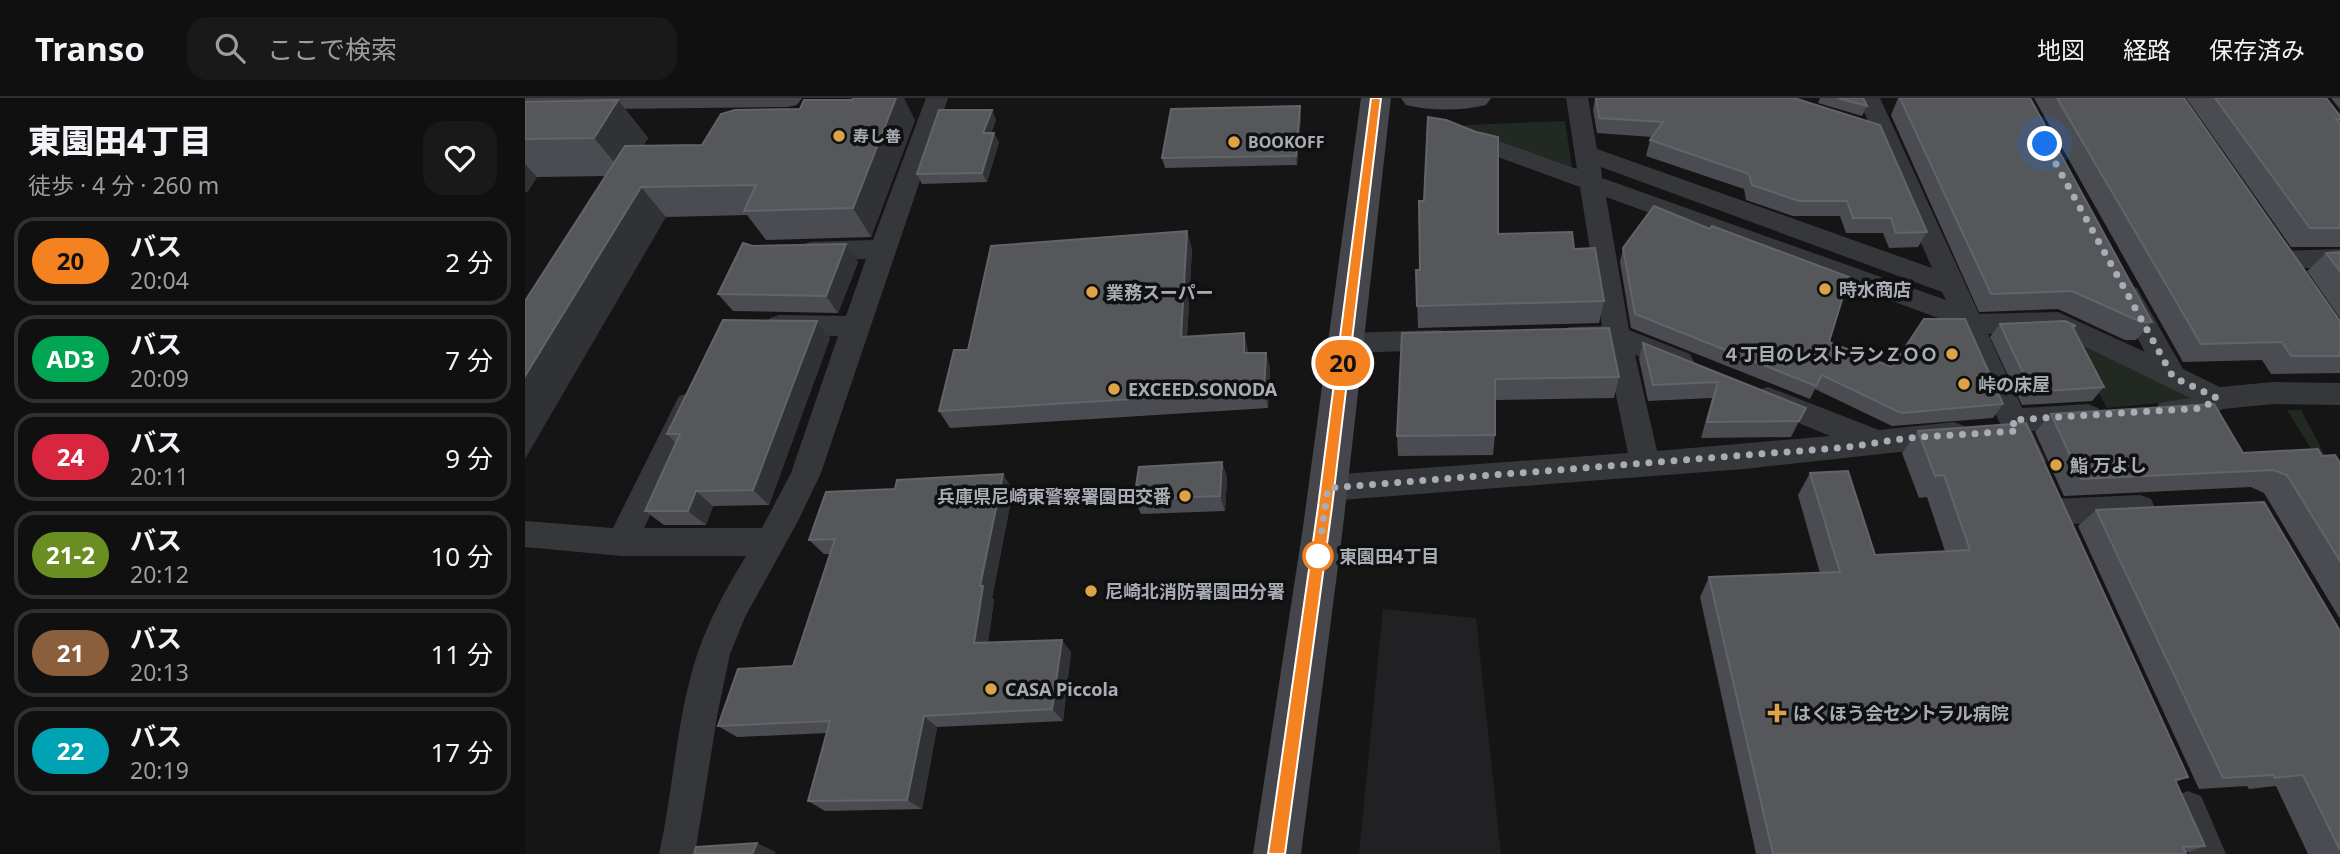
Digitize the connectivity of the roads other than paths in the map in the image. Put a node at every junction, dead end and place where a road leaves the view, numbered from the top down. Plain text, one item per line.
1 (787, 98) edge
2 (937, 98) edge
3 (1376, 98) edge
4 (1416, 98) edge
5 (1476, 98) edge
6 (1577, 98) edge
7 (1869, 98) edge
8 (618, 99) edge
9 (525, 101) edge
10 (1858, 125) edge
11 (1444, 131) edge
12 (1884, 133) junction
13 (1588, 154) junction
14 (1593, 184) junction
15 (1766, 219) junction
16 (2267, 239) edge
17 (1755, 242) junction
18 (883, 249) junction
19 (792, 251) edge
20 (2340, 258) edge
21 (2119, 280) edge
22 (1951, 285) junction
23 (1967, 321) junction
24 (753, 324) edge
25 (855, 327) junction
26 (1617, 336) junction
27 (1549, 338) edge
28 (1467, 340) edge
29 (1346, 342) junction
30 (1703, 371) edge
31 (2173, 377) junction
32 (698, 384) edge
33 (1741, 387) edge
34 (2340, 394) edge
35 (2217, 398) junction
36 (1999, 429) junction
37 (1877, 442) junction
38 (1645, 462) junction
39 (1328, 488) junction
40 (2172, 506) edge
41 (525, 534) edge
42 (771, 541) junction
43 (622, 542) junction
44 (2175, 779) edge
45 (677, 854) edge
46 (1277, 854) edge
47 (2208, 854) edge

1 - 8 street
2 - 18 street
3 - 29 street
4 - 5 street
6 - 13 street
7 - 12 street
8 - 9 street
10 - 12 street
11 - 14 street
12 - 22 street
13 - 14 street
13 - 15 street
14 - 17 street
14 - 26 street
15 - 17 street
15 - 22 street
16 - 20 street
17 - 23 street
18 - 19 street
18 - 25 street
21 - 31 street
22 - 23 street
23 - 31 street
23 - 36 street
24 - 25 street
25 - 42 street
26 - 27 street
26 - 30 street
26 - 38 street
28 - 29 street
29 - 39 street
31 - 35 street
32 - 43 street
33 - 37 street
34 - 35 street
35 - 36 street
36 - 37 street
36 - 40 street
37 - 38 street
38 - 39 street
39 - 46 street
41 - 43 street
42 - 43 street
42 - 45 street
44 - 47 street

